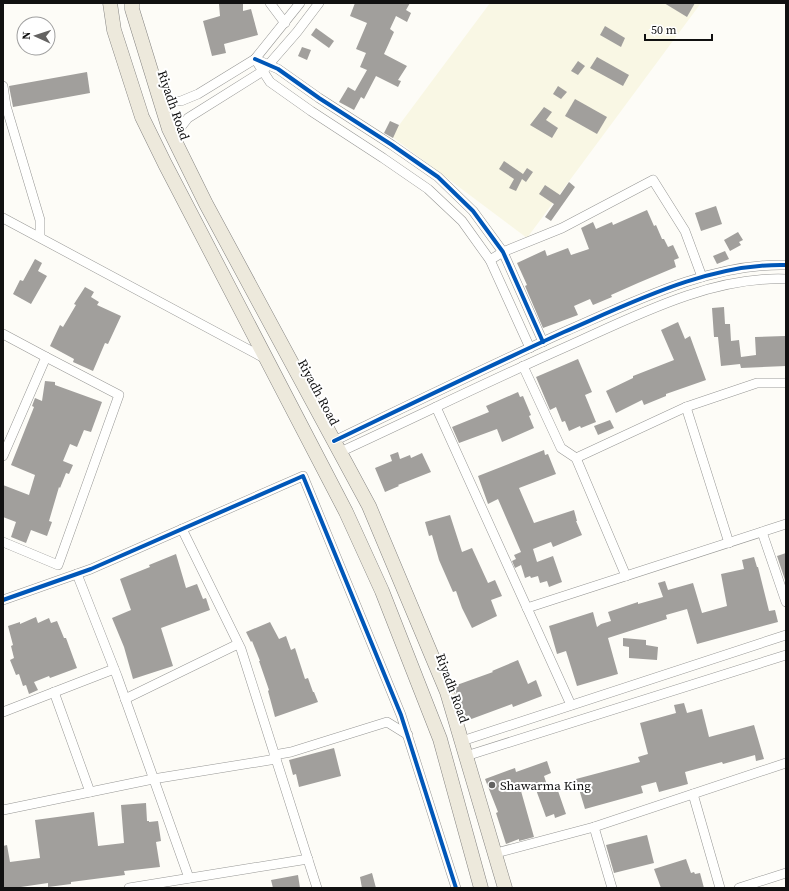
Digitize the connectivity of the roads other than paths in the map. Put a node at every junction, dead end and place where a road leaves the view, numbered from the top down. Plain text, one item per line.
1 (110, 3) edge
2 (132, 3) edge
3 (270, 3) edge
4 (300, 3) edge
5 (319, 3) edge
6 (285, 23) junction
7 (255, 58) junction
8 (266, 68) junction
9 (3, 86) edge
10 (160, 101) junction
11 (6, 112) edge
12 (172, 137) junction
13 (3, 218) edge
14 (40, 237) junction
15 (503, 252) junction
16 (490, 260) junction
17 (786, 265) edge
18 (702, 277) junction
19 (786, 278) edge
20 (3, 334) edge
21 (544, 342) junction
22 (530, 348) junction
23 (46, 357) junction
24 (266, 359) junction
25 (523, 366) junction
26 (786, 383) edge
27 (436, 407) junction
28 (686, 407) junction
29 (5, 444) edge
30 (337, 447) junction
31 (3, 456) edge
32 (576, 458) junction
33 (786, 524) edge
34 (182, 529) junction
35 (762, 532) junction
36 (3, 542) edge
37 (729, 543) junction
38 (77, 574) junction
39 (626, 576) junction
40 (3, 600) edge
41 (786, 602) edge
42 (527, 608) junction
43 (786, 635) edge
44 (238, 644) junction
45 (786, 655) edge
46 (114, 669) junction
47 (54, 692) junction
48 (125, 699) junction
49 (570, 705) junction
50 (3, 712) edge
51 (408, 735) junction
52 (462, 741) junction
53 (466, 756) junction
54 (275, 757) junction
55 (786, 763) edge
56 (153, 779) junction
57 (90, 792) junction
58 (693, 794) junction
59 (3, 810) edge
60 (594, 827) junction
61 (496, 853) junction
62 (308, 859) junction
63 (786, 873) edge
64 (189, 878) junction
65 (454, 886) edge
66 (130, 888) edge
67 (317, 888) edge
68 (481, 888) edge
69 (505, 888) edge
70 (612, 888) edge
71 (720, 888) edge
72 (739, 888) edge

1 - 24 main road
2 - 10 main road, Riyadh Road
3 - 6 street
4 - 6 street
5 - 8 street
6 - 7 street
7 - 8 street
7 - 10 street
8 - 12 street
8 - 15 street
8 - 16 street
9 - 11 street
10 - 12 main road, Riyadh Road
11 - 14 street
12 - 30 main road, Riyadh Road
13 - 14 street
14 - 24 street
15 - 16 street
15 - 18 street
15 - 21 street
16 - 22 street
17 - 18 street
18 - 21 street
19 - 25 street
20 - 23 street
21 - 22 street
22 - 30 street
23 - 29 street
23 - 36 street
24 - 68 main road
25 - 27 street
25 - 32 street
26 - 28 street
27 - 30 street
27 - 42 street
28 - 32 street
28 - 37 street
29 - 31 street
30 - 52 main road, Riyadh Road
32 - 39 street
33 - 35 street
34 - 38 street
34 - 44 street
34 - 51 street
35 - 37 street
35 - 41 street
37 - 39 street
38 - 40 street
38 - 46 street
39 - 42 street
42 - 49 street
43 - 49 street
44 - 48 street
44 - 54 street
45 - 53 street
46 - 47 street
46 - 48 street
47 - 50 street
47 - 57 street
48 - 56 street
49 - 52 street
51 - 54 street
51 - 65 street
52 - 53 main road, Riyadh Road
53 - 61 main road, Riyadh Road
54 - 56 street
54 - 62 street
55 - 58 street
56 - 57 street
56 - 64 street
57 - 59 street
58 - 60 street
58 - 71 street
60 - 61 street
60 - 70 street
61 - 69 main road, Riyadh Road
62 - 64 street
62 - 67 street
63 - 72 street
64 - 66 street

